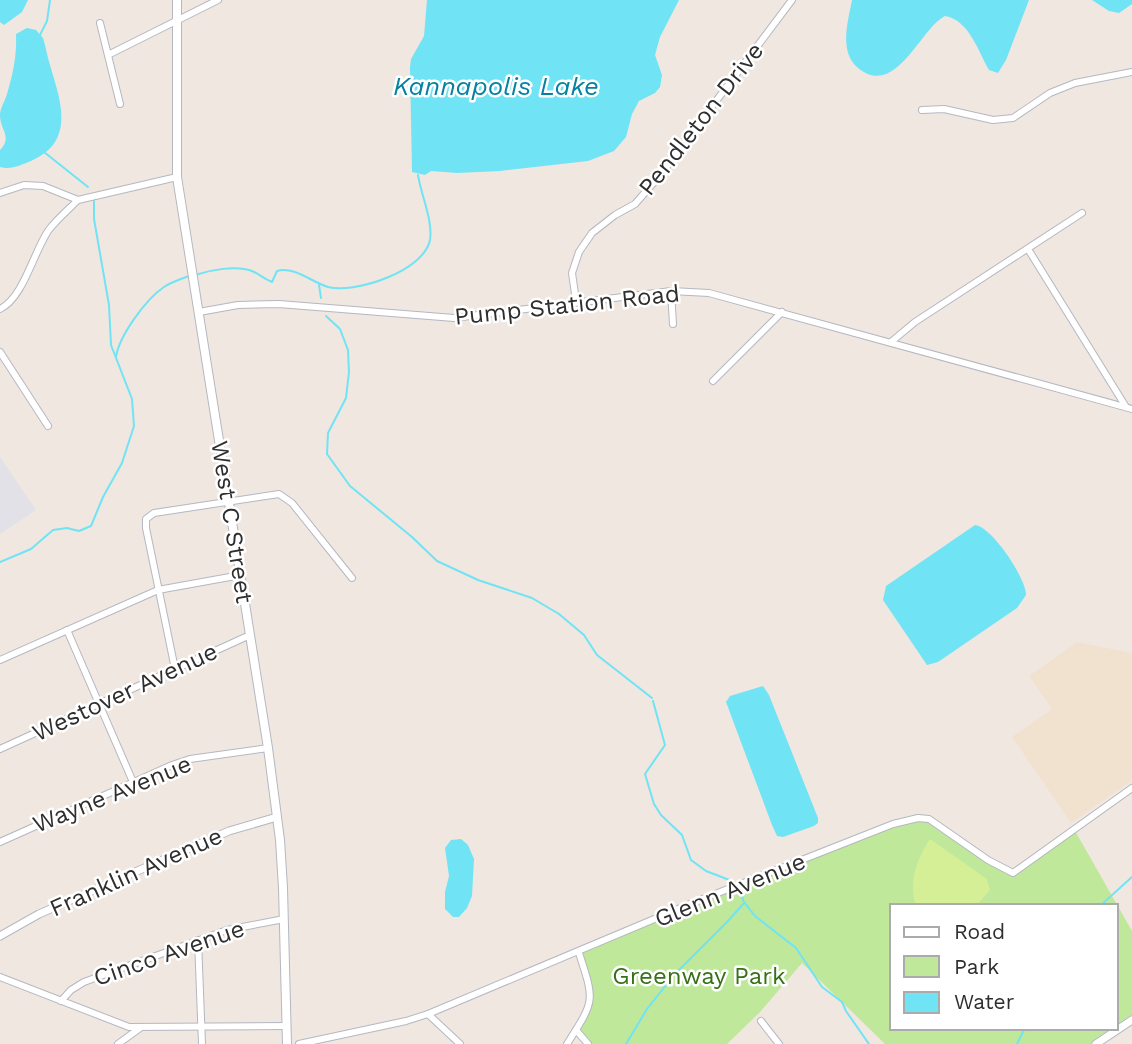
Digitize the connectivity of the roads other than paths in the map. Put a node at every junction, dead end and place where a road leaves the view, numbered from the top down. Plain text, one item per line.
1 (177, 0) edge
2 (218, 0) edge
3 (792, 0) edge
4 (177, 20) junction
5 (100, 23) dead end
6 (108, 55) junction
7 (1132, 72) edge
8 (120, 104) dead end
9 (922, 110) dead end
10 (177, 177) junction
11 (0, 193) edge
12 (78, 200) junction
13 (1082, 213) dead end
14 (1028, 249) junction
15 (671, 292) junction
16 (576, 301) junction
17 (0, 309) edge
18 (199, 312) junction
19 (782, 312) junction
20 (673, 324) dead end
21 (891, 342) junction
22 (0, 352) edge
23 (713, 381) dead end
24 (1129, 408) edge
25 (48, 426) dead end
26 (229, 502) junction
27 (241, 575) junction
28 (352, 578) dead end
29 (158, 590) junction
30 (67, 630) junction
31 (250, 635) junction
32 (0, 660) edge
33 (175, 669) junction
34 (100, 705) junction
35 (1, 746) edge
36 (268, 748) junction
37 (133, 782) junction
38 (1132, 788) edge
39 (277, 817) junction
40 (0, 842) edge
41 (284, 919) junction
42 (0, 936) edge
43 (198, 940) junction
44 (579, 953) junction
45 (0, 976) edge
46 (61, 1001) junction
47 (428, 1014) junction
48 (761, 1021) dead end
49 (202, 1026) junction
50 (287, 1026) junction
51 (140, 1028) junction
52 (576, 1030) junction
53 (1117, 1030) edge
54 (347, 1034) junction
55 (118, 1044) edge
56 (202, 1044) edge
57 (287, 1044) edge
58 (299, 1044) edge
59 (350, 1044) edge
60 (460, 1044) edge
61 (567, 1044) edge
62 (589, 1044) edge
63 (779, 1044) edge
64 (1096, 1044) edge

1 - 4 main road, West C Street
2 - 4 street
3 - 16 street, Pendleton Drive
4 - 6 street
4 - 10 main road, West C Street
5 - 6 street
6 - 8 street
7 - 9 street
10 - 12 street
10 - 18 main road, West C Street
11 - 12 street
12 - 17 street
13 - 14 street
14 - 21 street
14 - 24 street
15 - 16 street, Pump Station Road
15 - 19 street, Pump Station Road
15 - 20 street
16 - 18 street, Pump Station Road
18 - 26 main road, West C Street
19 - 21 street, Pump Station Road
19 - 23 street
21 - 24 street, Pump Station Road
22 - 25 street
26 - 27 main road, West C Street
26 - 28 street
26 - 29 street
27 - 29 street
27 - 31 main road, West C Street
29 - 30 street
29 - 33 street
30 - 32 street
30 - 34 street
31 - 33 street, Westover Avenue
31 - 36 main road, West C Street
33 - 34 street, Westover Avenue
34 - 35 street, Westover Avenue
34 - 37 street
36 - 37 street, Wayne Avenue
36 - 39 main road, West C Street
37 - 40 street, Wayne Avenue
38 - 44 street, Glenn Avenue
39 - 41 main road, West C Street
39 - 42 street, Franklin Avenue
41 - 43 street, Cinco Avenue
41 - 50 main road, West C Street
43 - 46 street, Cinco Avenue
43 - 49 street
44 - 47 street, Glenn Avenue
44 - 52 street
45 - 46 street
46 - 51 street
47 - 54 street, Glenn Avenue
47 - 60 street
48 - 63 street
49 - 50 street
49 - 51 street
49 - 56 street
50 - 57 main road, West C Street
51 - 55 street
52 - 61 street
52 - 62 street
53 - 64 street
54 - 58 street, Glenn Avenue
54 - 59 street

